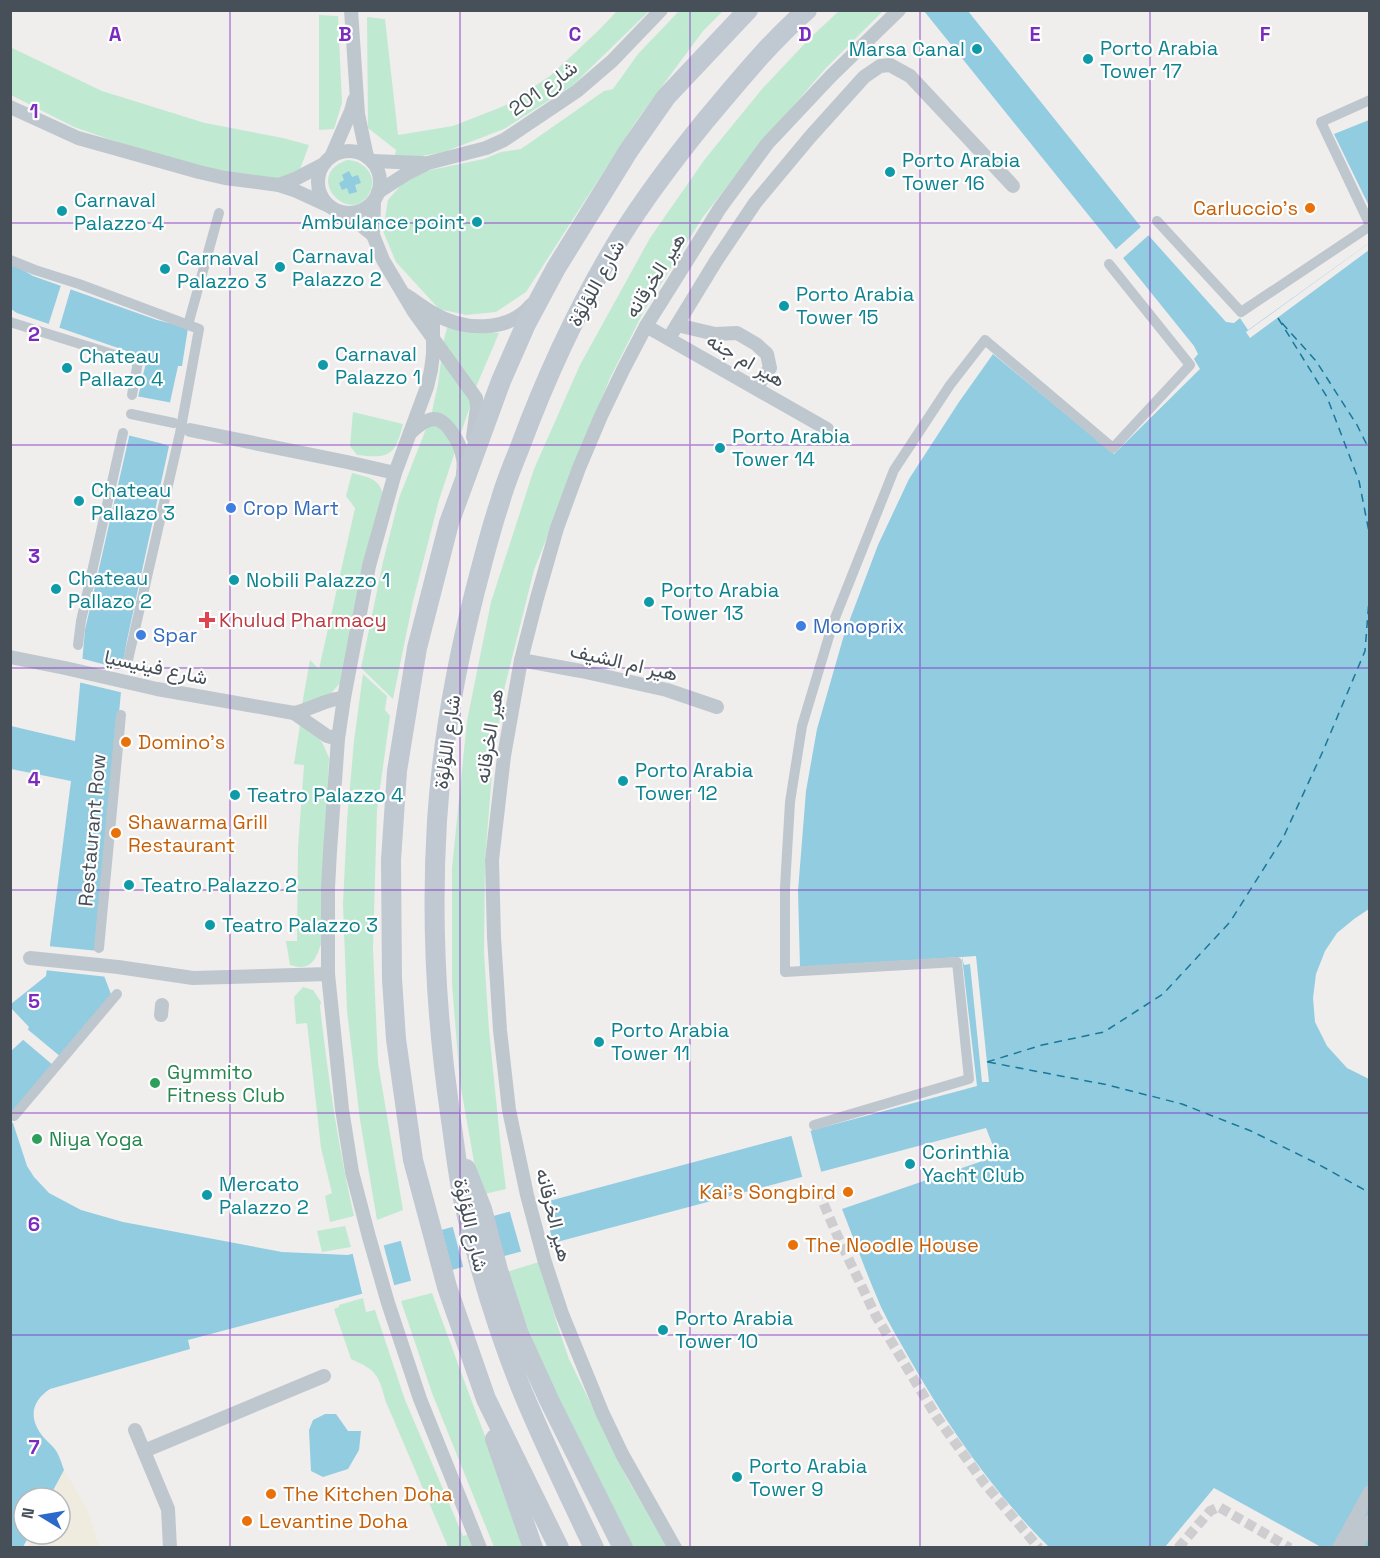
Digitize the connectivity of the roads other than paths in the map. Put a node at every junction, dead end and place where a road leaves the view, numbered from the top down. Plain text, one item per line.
1 (351, 10) edge
2 (661, 10) edge
3 (748, 10) edge
4 (807, 10) edge
5 (895, 14) edge
6 (356, 89) junction
7 (1370, 99) edge
8 (10, 107) edge
9 (369, 159) junction
10 (328, 161) junction
11 (428, 164) junction
12 (279, 185) junction
13 (1013, 186) dead end
14 (376, 196) junction
15 (331, 207) junction
16 (219, 213) dead end
17 (346, 213) junction
18 (1157, 221) dead end
19 (1370, 226) edge
20 (373, 235) junction
21 (10, 260) edge
22 (1109, 264) dead end
23 (556, 268) junction
24 (401, 291) junction
25 (433, 313) junction
26 (10, 322) edge
27 (188, 325) junction
28 (677, 325) junction
29 (646, 326) junction
30 (433, 336) junction
31 (669, 338) junction
32 (756, 388) junction
33 (132, 395) dead end
34 (131, 414) dead end
35 (181, 427) junction
36 (827, 429) dead end
37 (123, 433) dead end
38 (409, 434) junction
39 (395, 473) junction
40 (461, 487) junction
41 (78, 645) dead end
42 (10, 657) edge
43 (128, 660) dead end
44 (521, 660) junction
45 (344, 698) junction
46 (717, 706) dead end
47 (294, 713) junction
48 (121, 715) dead end
49 (338, 739) junction
50 (99, 948) dead end
51 (30, 958) dead end
52 (328, 974) junction
53 (117, 994) dead end
54 (14, 1116) dead end
55 (814, 1125) dead end
56 (491, 1272) junction
57 (324, 1376) dead end
58 (486, 1399) junction
59 (135, 1430) dead end
60 (144, 1451) junction
61 (1370, 1492) edge
62 (1370, 1521) edge
63 (1339, 1546) edge
64 (170, 1548) edge
65 (480, 1548) edge
66 (534, 1548) edge
67 (559, 1548) edge
68 (594, 1548) edge
69 (623, 1548) edge
70 (675, 1548) edge
71 (1355, 1548) edge

1 - 6 street
2 - 11 street, شارع 201
3 - 23 main road, شارع اللؤلؤة
4 - 56 main road, شارع اللؤلؤة
5 - 29 street, هير الخرقانه
6 - 9 street
6 - 10 street
7 - 19 street
8 - 12 street
9 - 10 street
9 - 11 street, شارع 201
9 - 14 street
10 - 12 street
10 - 15 street
11 - 14 street, شارع 201
12 - 15 street
13 - 28 street
14 - 17 street
14 - 20 street
15 - 17 street
16 - 27 street
17 - 20 street
18 - 19 street
20 - 24 street
21 - 27 street
22 - 55 street
23 - 25 street
23 - 40 main road, شارع اللؤلؤة
24 - 25 street
24 - 30 street
25 - 30 street
26 - 33 street
27 - 35 street
28 - 31 street
28 - 32 street
29 - 31 street, هير ام جنه
29 - 44 street, هير الخرقانه
30 - 38 street
30 - 40 street
31 - 32 street, هير ام جنه
32 - 36 street, هير ام جنه
34 - 35 street
35 - 39 street
35 - 43 street
37 - 41 street
38 - 39 street
38 - 40 street
39 - 45 street
40 - 58 main road, شارع اللؤلؤة
42 - 47 street, شارع فينيسيا
44 - 46 street, هير ام الشيف
44 - 70 street, هير الخرقانه
45 - 47 street, شارع فينيسيا
45 - 49 street
47 - 49 street, شارع فينيسيا
48 - 50 street, Restaurant Row
49 - 52 street
51 - 52 street
52 - 65 street
53 - 54 street
56 - 68 main road, شارع اللؤلؤة
56 - 69 main road
57 - 60 street
58 - 66 main road
58 - 67 main road, شارع اللؤلؤة
59 - 60 street
60 - 64 street
61 - 63 street
62 - 71 street

